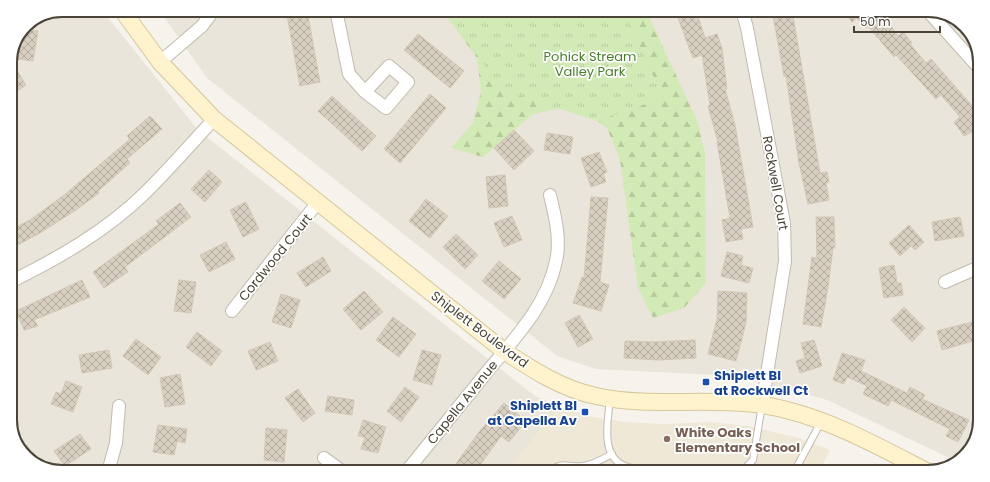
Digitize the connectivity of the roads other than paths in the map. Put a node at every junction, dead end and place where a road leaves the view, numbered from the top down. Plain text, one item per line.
1 (127, 17) edge
2 (209, 17) edge
3 (338, 17) edge
4 (743, 17) edge
5 (933, 18) edge
6 (973, 61) edge
7 (160, 62) junction
8 (365, 92) dead end
9 (214, 119) junction
10 (550, 195) dead end
11 (318, 202) junction
12 (973, 270) edge
13 (17, 278) edge
14 (945, 282) dead end
15 (232, 311) dead end
16 (504, 351) junction
17 (610, 399) junction
18 (762, 405) junction
19 (119, 406) dead end
20 (820, 422) junction
21 (612, 454) junction
22 (324, 458) dead end
23 (110, 465) edge
24 (334, 465) edge
25 (412, 465) edge
26 (563, 465) edge
27 (574, 465) edge
28 (586, 465) edge
29 (624, 465) edge
30 (747, 465) edge
31 (798, 465) edge
32 (914, 465) edge

1 - 7 street, Shiplett Boulevard
2 - 7 street
3 - 8 street
4 - 18 street, Rockwell Court
5 - 6 street
7 - 9 street, Shiplett Boulevard
9 - 11 street, Shiplett Boulevard
9 - 13 street
10 - 16 street, Capella Avenue
11 - 15 street, Cordwood Court
11 - 16 street, Shiplett Boulevard
12 - 14 street
16 - 17 street, Shiplett Boulevard
16 - 25 street, Capella Avenue
17 - 18 street, Shiplett Boulevard
17 - 21 lane
18 - 20 street, Shiplett Boulevard
18 - 30 lane
19 - 23 street
20 - 31 lane
20 - 32 street, Shiplett Boulevard
21 - 28 lane
21 - 29 lane
22 - 24 street
26 - 27 lane

